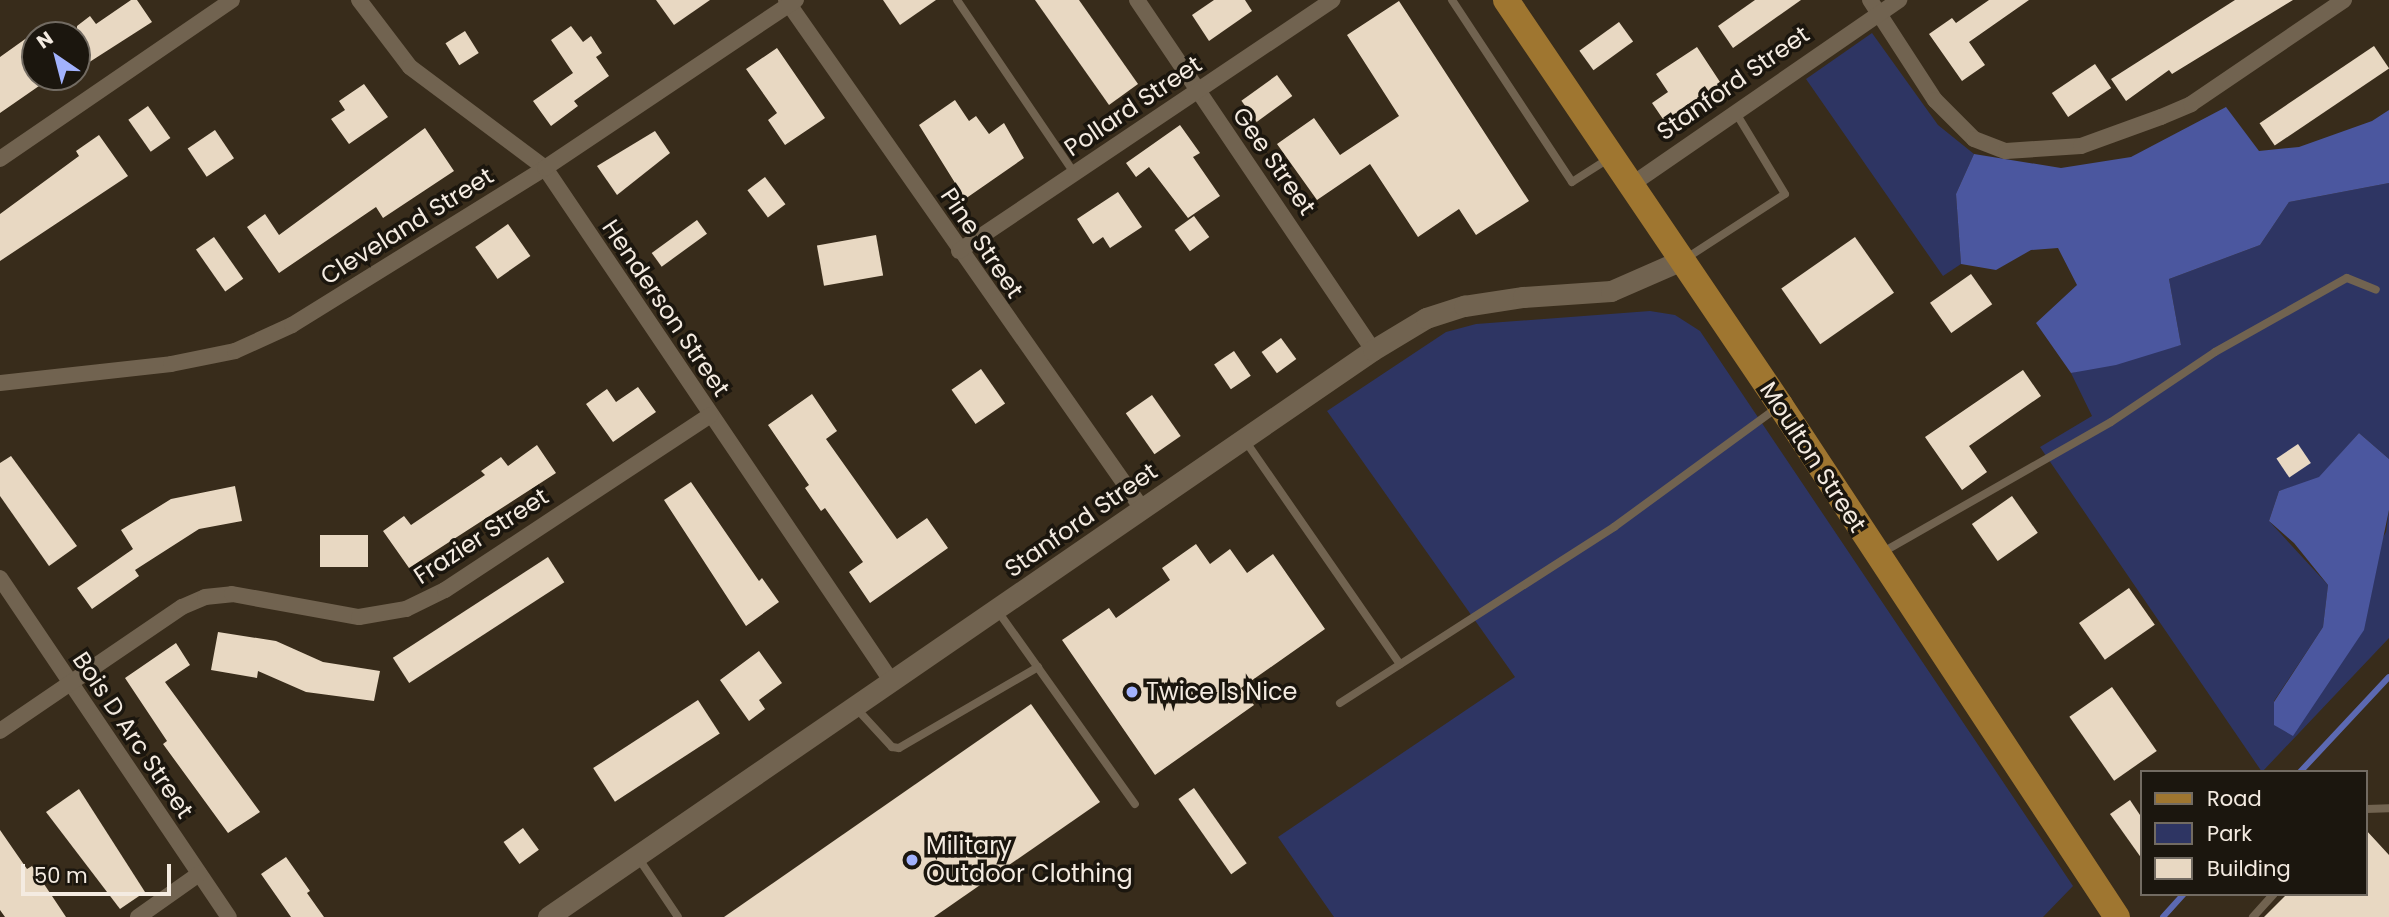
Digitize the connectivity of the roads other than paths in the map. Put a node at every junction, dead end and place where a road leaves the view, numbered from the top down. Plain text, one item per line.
1 (232, 0) edge
2 (359, 0) edge
3 (957, 0) edge
4 (1137, 0) edge
5 (1332, 0) edge
6 (1452, 0) edge
7 (1506, 0) edge
8 (1899, 0) edge
9 (2344, 0) edge
10 (790, 2) edge
11 (1874, 7) edge
12 (1198, 90) junction
13 (1735, 113) junction
14 (1612, 156) junction
15 (0, 159) edge
16 (545, 168) junction
17 (1074, 173) junction
18 (1631, 185) junction
19 (960, 251) junction
20 (1682, 260) junction
21 (2376, 290) dead end
22 (1373, 350) junction
23 (0, 383) edge
24 (1780, 405) junction
25 (710, 415) junction
26 (1244, 439) junction
27 (1143, 510) junction
28 (1877, 555) junction
29 (0, 578) edge
30 (997, 610) junction
31 (1400, 664) junction
32 (1038, 667) junction
33 (891, 682) junction
34 (70, 683) junction
35 (1340, 703) dead end
36 (855, 707) junction
37 (0, 731) edge
38 (1135, 804) dead end
39 (2368, 808) edge
40 (2389, 808) edge
41 (637, 856) junction
42 (199, 874) junction
43 (2272, 896) edge
44 (138, 917) edge
45 (229, 917) edge
46 (548, 917) edge
47 (678, 917) edge
48 (2117, 917) edge
49 (2253, 917) edge

1 - 15 street
2 - 16 street, Henderson Street
3 - 17 lane
4 - 12 street, Gee Street
5 - 12 street, Pollard Street
6 - 14 lane
7 - 14 main road, Moulton Street
8 - 11 street, Stanford Street
9 - 11 street
10 - 16 street, Cleveland Street
10 - 19 street, Pine Street
11 - 13 street, Stanford Street
12 - 17 street, Pollard Street
12 - 22 street, Gee Street
13 - 18 street, Stanford Street
13 - 20 lane
14 - 18 main road, Moulton Street
16 - 23 street, Cleveland Street
16 - 25 street, Henderson Street
17 - 19 street, Pollard Street
18 - 20 main road, Moulton Street
19 - 27 street, Pine Street
20 - 22 street, Stanford Street
20 - 24 main road, Moulton Street
21 - 28 lane
22 - 26 street, Stanford Street
24 - 28 main road, Moulton Street
24 - 31 lane
25 - 33 street, Henderson Street
25 - 34 street, Frazier Street
26 - 27 street, Stanford Street
26 - 31 lane
27 - 30 street, Stanford Street
28 - 48 main road, Moulton Street
29 - 34 street, Bois D Arc Street
30 - 32 lane
30 - 33 street, Stanford Street
31 - 35 lane
32 - 36 lane
32 - 38 lane
33 - 36 street, Stanford Street
34 - 37 street, Frazier Street
34 - 42 street, Bois D Arc Street
36 - 41 street, Stanford Street
39 - 40 lane
41 - 46 street, Stanford Street
41 - 47 lane
42 - 44 street
42 - 45 street, Bois D Arc Street
43 - 49 lane

